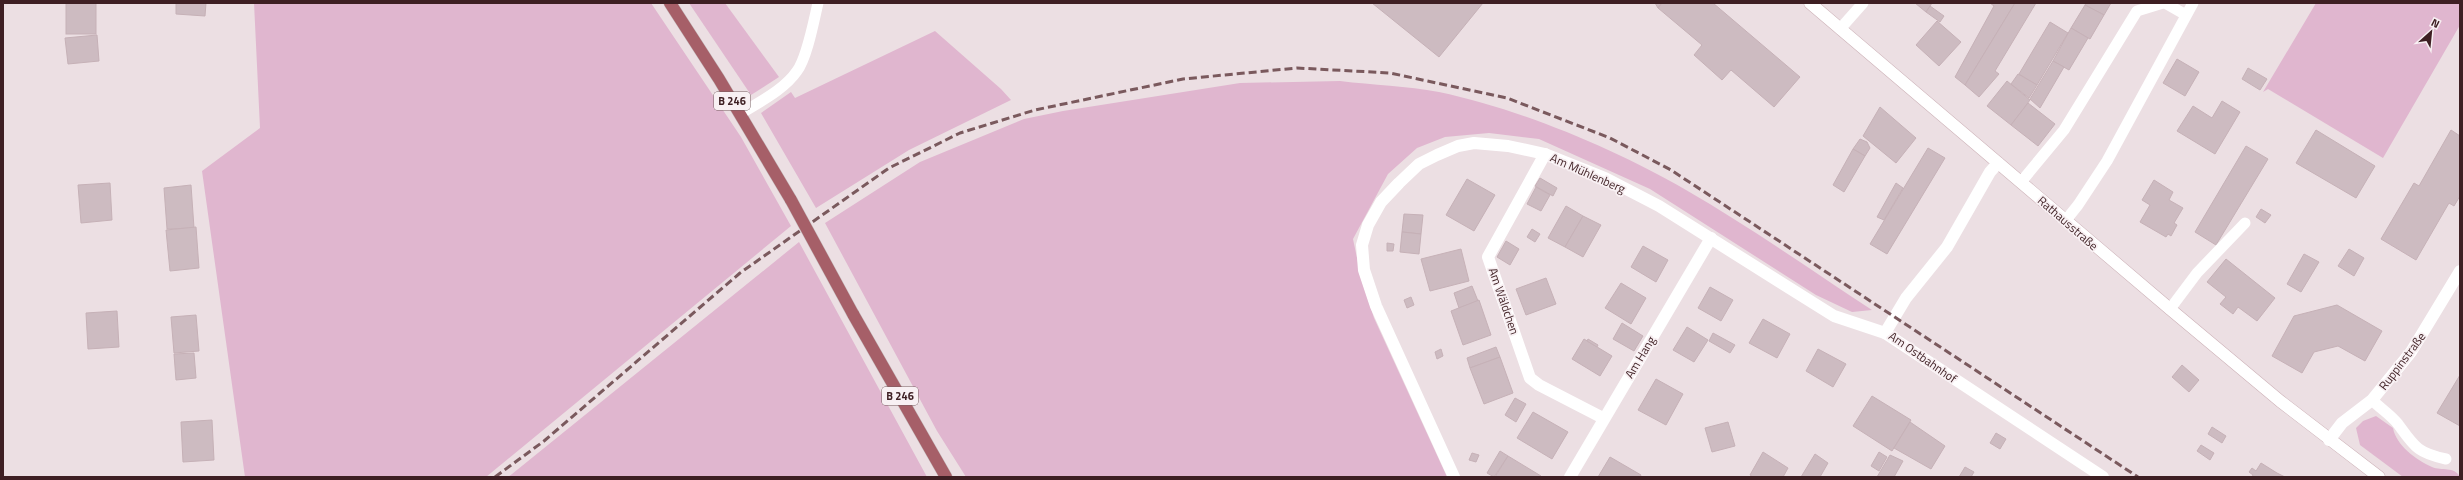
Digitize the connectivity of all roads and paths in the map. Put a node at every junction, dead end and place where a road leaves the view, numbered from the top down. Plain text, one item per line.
1 (670, 3) edge
2 (818, 3) edge
3 (1810, 3) edge
4 (1863, 3) edge
5 (2164, 3) edge
6 (2193, 3) edge
7 (2186, 15) junction
8 (1840, 29) junction
9 (740, 114) junction
10 (1545, 154) junction
11 (1998, 163) junction
12 (2021, 182) junction
13 (2066, 220) junction
14 (2245, 223) dead end
15 (1711, 238) junction
16 (2460, 271) edge
17 (2170, 309) junction
18 (1885, 333) junction
19 (2372, 400) junction
20 (1604, 418) junction
21 (2329, 440) junction
22 (2446, 459) dead end
23 (2086, 472) edge
24 (2377, 476) edge
25 (946, 477) edge
26 (1454, 477) edge
27 (1570, 477) edge
28 (2103, 477) edge

1 - 9 main road, B 246
2 - 9 lane
3 - 8 street, Rathausstraße
4 - 8 lane
5 - 7 lane
5 - 12 lane
6 - 7 lane
7 - 13 lane
8 - 11 street, Rathausstraße
9 - 25 main road, B 246, bridge
10 - 15 street, Am Mühlenberg
10 - 20 street, Am Wäldchen
10 - 26 street, Am Mühlenberg
11 - 12 street, Rathausstraße
11 - 18 street, Am Ostbahnhof
12 - 13 street, Rathausstraße
13 - 17 street, Rathausstraße
14 - 17 lane
15 - 18 street, Am Mühlenberg
15 - 20 street, Am Hang
16 - 19 street, Ruppinstraße
17 - 21 street, Rathausstraße
18 - 23 street, Am Ostbahnhof
19 - 21 street, Ruppinstraße
19 - 22 lane
20 - 27 street, Am Hang
21 - 24 street, Rathausstraße
23 - 28 street, Am Ostbahnhof

